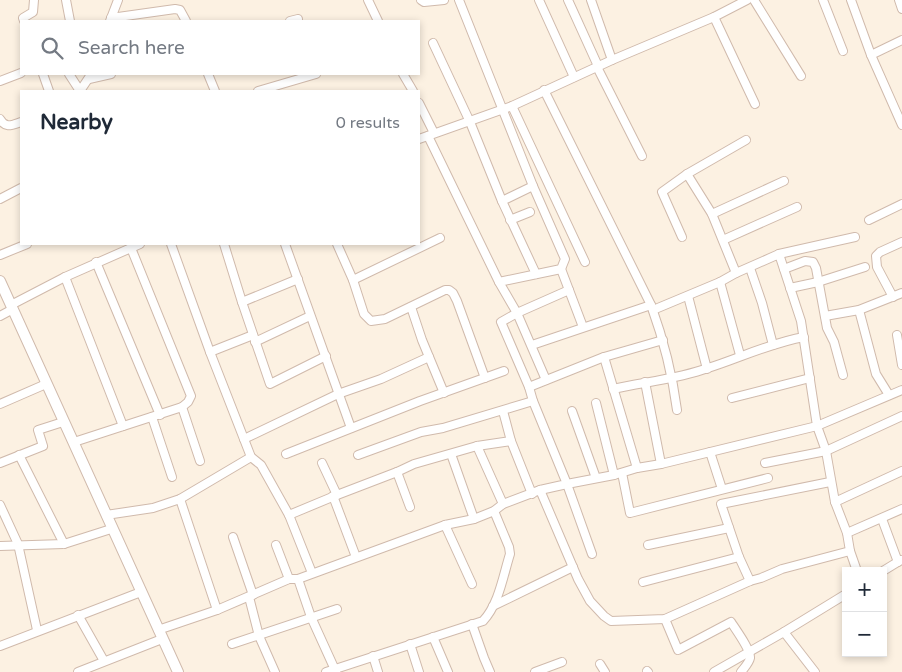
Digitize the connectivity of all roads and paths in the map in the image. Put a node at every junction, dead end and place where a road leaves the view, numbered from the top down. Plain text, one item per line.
1 (34, 0) edge
2 (66, 0) edge
3 (118, 0) edge
4 (368, 0) edge
5 (421, 0) edge
6 (444, 0) edge
7 (459, 0) edge
8 (539, 0) edge
9 (568, 0) edge
10 (591, 0) edge
11 (747, 0) edge
12 (754, 0) edge
13 (823, 0) edge
14 (851, 0) edge
15 (899, 0) edge
16 (902, 9) edge
17 (714, 16) junction
18 (24, 20) edge
19 (70, 20) edge
20 (111, 20) edge
21 (185, 20) edge
22 (378, 20) edge
23 (902, 40) edge
24 (433, 43) dead end
25 (843, 51) dead end
26 (871, 55) junction
27 (612, 60) junction
28 (598, 66) junction
29 (20, 73) edge
30 (43, 75) edge
31 (70, 75) edge
32 (104, 75) edge
33 (208, 75) edge
34 (313, 75) edge
35 (404, 75) edge
36 (801, 76) dead end
37 (90, 77) edge
38 (574, 77) junction
39 (0, 81) edge
40 (286, 83) junction
41 (49, 90) edge
42 (79, 90) edge
43 (81, 90) edge
44 (215, 90) edge
45 (262, 90) edge
46 (289, 90) edge
47 (411, 90) edge
48 (544, 90) junction
49 (755, 104) dead end
50 (420, 105) edge
51 (512, 106) junction
52 (502, 109) junction
53 (900, 114) edge
54 (0, 119) edge
55 (20, 122) edge
56 (470, 122) junction
57 (902, 124) edge
58 (431, 135) junction
59 (420, 139) edge
60 (746, 140) dead end
61 (642, 156) dead end
62 (687, 174) junction
63 (784, 181) dead end
64 (533, 186) junction
65 (20, 189) edge
66 (0, 199) edge
67 (502, 201) junction
68 (902, 204) edge
69 (797, 206) dead end
70 (530, 212) dead end
71 (712, 214) junction
72 (510, 220) junction
73 (869, 220) dead end
74 (682, 237) dead end
75 (855, 237) dead end
76 (440, 238) dead end
77 (724, 240) junction
78 (902, 242) edge
79 (25, 245) edge
80 (138, 245) edge
81 (171, 245) edge
82 (224, 245) edge
83 (285, 245) edge
84 (338, 245) edge
85 (406, 245) edge
86 (131, 248) junction
87 (409, 252) junction
88 (779, 254) junction
89 (0, 255) edge
90 (96, 262) junction
91 (585, 262) dead end
92 (865, 267) dead end
93 (750, 268) junction
94 (560, 269) junction
95 (784, 269) junction
96 (736, 273) junction
97 (536, 274) junction
98 (65, 276) junction
99 (298, 279) junction
100 (353, 280) junction
101 (0, 282) edge
102 (499, 282) junction
103 (720, 282) junction
104 (818, 282) junction
105 (790, 288) junction
106 (569, 290) junction
107 (902, 293) edge
108 (688, 296) junction
109 (893, 298) junction
110 (242, 302) junction
111 (12, 307) junction
112 (411, 307) junction
113 (652, 307) junction
114 (859, 310) junction
115 (517, 313) junction
116 (0, 316) edge
117 (310, 316) junction
118 (825, 316) junction
119 (583, 327) junction
120 (897, 335) dead end
121 (804, 337) junction
122 (254, 338) junction
123 (664, 340) junction
124 (532, 345) junction
125 (773, 345) junction
126 (210, 352) junction
127 (740, 355) junction
128 (326, 356) junction
129 (429, 357) junction
130 (604, 357) junction
131 (902, 364) edge
132 (707, 369) junction
133 (504, 371) dead end
134 (843, 375) dead end
135 (673, 377) junction
136 (485, 378) junction
137 (810, 378) junction
138 (546, 380) junction
139 (645, 382) junction
140 (46, 384) junction
141 (529, 387) junction
142 (613, 389) junction
143 (902, 390) edge
144 (444, 393) junction
145 (338, 394) junction
146 (889, 395) junction
147 (732, 398) dead end
148 (533, 401) junction
149 (596, 403) dead end
150 (0, 404) edge
151 (182, 407) junction
152 (677, 410) dead end
153 (503, 411) junction
154 (572, 411) dead end
155 (156, 416) junction
156 (901, 419) edge
157 (64, 422) junction
158 (124, 426) junction
159 (817, 426) junction
160 (350, 428) junction
161 (244, 439) junction
162 (511, 440) junction
163 (74, 442) junction
164 (477, 446) junction
165 (826, 451) junction
166 (710, 452) junction
167 (286, 454) dead end
168 (451, 454) junction
169 (19, 455) junction
170 (358, 455) dead end
171 (251, 456) junction
172 (0, 462) edge
173 (200, 462) dead end
174 (322, 463) dead end
175 (765, 463) dead end
176 (661, 464) junction
177 (637, 468) junction
178 (902, 471) edge
179 (397, 472) junction
180 (622, 473) junction
181 (614, 476) junction
182 (172, 477) dead end
183 (596, 478) junction
184 (768, 478) dead end
185 (830, 482) junction
186 (567, 484) junction
187 (722, 489) junction
188 (540, 490) junction
189 (532, 494) junction
190 (335, 496) junction
191 (180, 499) junction
192 (835, 502) junction
193 (503, 504) junction
194 (0, 505) edge
195 (410, 507) dead end
196 (902, 509) edge
197 (494, 511) junction
198 (289, 515) junction
199 (106, 516) junction
200 (882, 518) junction
201 (474, 519) junction
202 (445, 525) junction
203 (729, 528) junction
204 (111, 529) junction
205 (847, 533) junction
206 (233, 537) dead end
207 (18, 544) junction
208 (64, 544) junction
209 (276, 545) dead end
210 (648, 545) dead end
211 (0, 546) edge
212 (850, 551) junction
213 (592, 554) dead end
214 (356, 557) junction
215 (739, 557) junction
216 (900, 561) edge
217 (573, 567) junction
218 (856, 567) edge
219 (887, 569) edge
220 (312, 573) junction
221 (294, 579) junction
222 (750, 581) junction
223 (643, 582) dead end
224 (472, 584) dead end
225 (141, 592) junction
226 (251, 596) junction
227 (842, 596) edge
228 (493, 606) junction
229 (337, 609) dead end
230 (217, 610) junction
231 (78, 615) junction
232 (311, 617) junction
233 (665, 619) junction
234 (472, 624) junction
235 (37, 630) junction
236 (784, 632) junction
237 (160, 635) junction
238 (259, 636) junction
239 (433, 637) junction
240 (232, 644) dead end
241 (410, 644) junction
242 (0, 646) edge
243 (749, 652) junction
244 (373, 656) junction
245 (104, 661) junction
246 (562, 662) dead end
247 (600, 664) dead end
248 (83, 671) edge
249 (336, 671) edge
250 (178, 672) edge
251 (275, 672) edge
252 (326, 672) edge
253 (378, 672) edge
254 (418, 672) edge
255 (448, 672) edge
256 (490, 672) edge
257 (535, 672) edge
258 (605, 672) edge
259 (714, 672) edge
260 (741, 672) edge
261 (815, 672) edge

1 - 18 street
2 - 19 street
3 - 20 street
4 - 22 street
5 - 6 street
7 - 52 street
8 - 38 street
9 - 28 street
10 - 27 street
11 - 17 street
12 - 36 street
13 - 25 street
14 - 26 street
15 - 16 street
17 - 27 street
17 - 49 street
20 - 21 street
23 - 26 street
24 - 56 street
26 - 53 street
27 - 28 street
28 - 38 street
28 - 61 street
29 - 39 street
30 - 41 street
31 - 42 street
32 - 37 street
33 - 44 street
34 - 40 street
35 - 47 street
37 - 43 street
38 - 48 street
40 - 45 street
40 - 46 street
48 - 51 street
48 - 113 street
50 - 58 street
51 - 52 street
51 - 91 street
52 - 56 street
52 - 64 street
53 - 57 street
54 - 55 street
56 - 58 street
56 - 67 street
58 - 59 street
58 - 102 street
60 - 62 street
62 - 71 street
62 - 74 street
63 - 71 street
64 - 67 street
64 - 94 street
65 - 66 street
67 - 72 street
68 - 73 street
69 - 77 street
70 - 72 street
71 - 77 street
72 - 97 street
75 - 88 street
76 - 87 street
77 - 96 street
78 - 109 street
79 - 89 street
80 - 86 street
81 - 126 street
82 - 110 street
83 - 99 street
84 - 100 street
85 - 87 street
86 - 90 street
86 - 151 street
87 - 100 street
88 - 93 street
88 - 95 street
90 - 98 street
90 - 155 street
92 - 104 street
93 - 96 street
93 - 125 street
94 - 97 street
94 - 106 street
95 - 104 street
95 - 105 street
96 - 103 street
97 - 102 street
98 - 111 street
98 - 158 street
99 - 110 street
99 - 117 street
100 - 112 street
101 - 111 street
102 - 115 street
103 - 108 street
103 - 127 street
104 - 105 street
104 - 118 street
105 - 121 street
106 - 115 street
106 - 119 street
107 - 109 street
108 - 113 street
108 - 132 street
109 - 114 street
110 - 122 street
111 - 116 street
111 - 140 street
112 - 129 street
112 - 136 street
113 - 119 street
113 - 123 street
114 - 118 street
114 - 146 street
115 - 124 street
115 - 141 street
117 - 122 street
117 - 128 street
118 - 134 street
119 - 124 street
120 - 131 street
121 - 125 street
121 - 137 street
122 - 126 street
122 - 128 street
123 - 130 street
123 - 135 street
124 - 138 street
125 - 127 street
126 - 161 street
127 - 132 street
128 - 145 street
129 - 144 street
129 - 145 street
130 - 138 street
130 - 142 street
132 - 135 street
133 - 136 street
135 - 139 street
135 - 152 street
136 - 144 street
137 - 147 street
137 - 159 street
138 - 141 street
139 - 142 street
139 - 176 street
140 - 150 street
140 - 157 street
141 - 148 street
142 - 177 street
143 - 146 street
144 - 160 street
145 - 160 street
145 - 161 street
146 - 159 street
148 - 153 street
148 - 186 street
149 - 181 street
151 - 155 street
151 - 173 street
153 - 162 street
153 - 170 street
154 - 183 street
155 - 158 street
155 - 182 street
156 - 165 street
157 - 163 street
157 - 169 street
158 - 163 street
159 - 165 street
159 - 166 street
160 - 167 street
161 - 171 street
162 - 164 street
162 - 189 street
163 - 199 street
164 - 168 street
164 - 193 street
165 - 175 street
165 - 185 street
166 - 176 street
166 - 187 street
168 - 179 street
168 - 201 street
169 - 172 street
169 - 208 street
171 - 191 street
171 - 198 street
174 - 190 street
176 - 177 street
177 - 180 street
178 - 192 street
179 - 190 street
179 - 195 street
180 - 181 street
180 - 187 street
181 - 183 street
183 - 186 street
184 - 187 street
185 - 192 street
185 - 203 street
186 - 188 street
186 - 213 street
188 - 189 street
188 - 217 street
189 - 193 street
190 - 198 street
190 - 214 street
191 - 199 street
191 - 230 street
192 - 205 street
193 - 197 street
194 - 207 street
196 - 200 street
197 - 201 street
197 - 228 street
198 - 220 street
199 - 204 street
200 - 205 street
200 - 216 street
201 - 202 street
202 - 214 street
202 - 224 street
203 - 210 street
203 - 215 street
204 - 208 street
204 - 225 street
205 - 212 street
206 - 226 street
207 - 208 street
207 - 211 street
207 - 235 street
209 - 221 street
212 - 218 street
212 - 222 street
214 - 220 street
215 - 222 street
215 - 223 street
216 - 219 street
217 - 228 street
217 - 233 street
220 - 221 street
221 - 226 street
221 - 232 street
222 - 233 street
225 - 231 street
225 - 237 street
226 - 230 street
226 - 238 street
227 - 236 street
228 - 234 street
229 - 232 street
230 - 237 street
231 - 235 street
231 - 245 street
232 - 238 street
232 - 249 street
233 - 243 street
234 - 239 street
234 - 256 street
235 - 242 street
236 - 243 street
236 - 261 street
237 - 245 street
237 - 250 street
238 - 240 street
238 - 251 street
239 - 241 street
239 - 255 street
241 - 244 street
241 - 254 street
243 - 259 street
243 - 260 street
244 - 249 street
244 - 253 street
245 - 248 street
246 - 257 street
247 - 258 street
249 - 252 street

